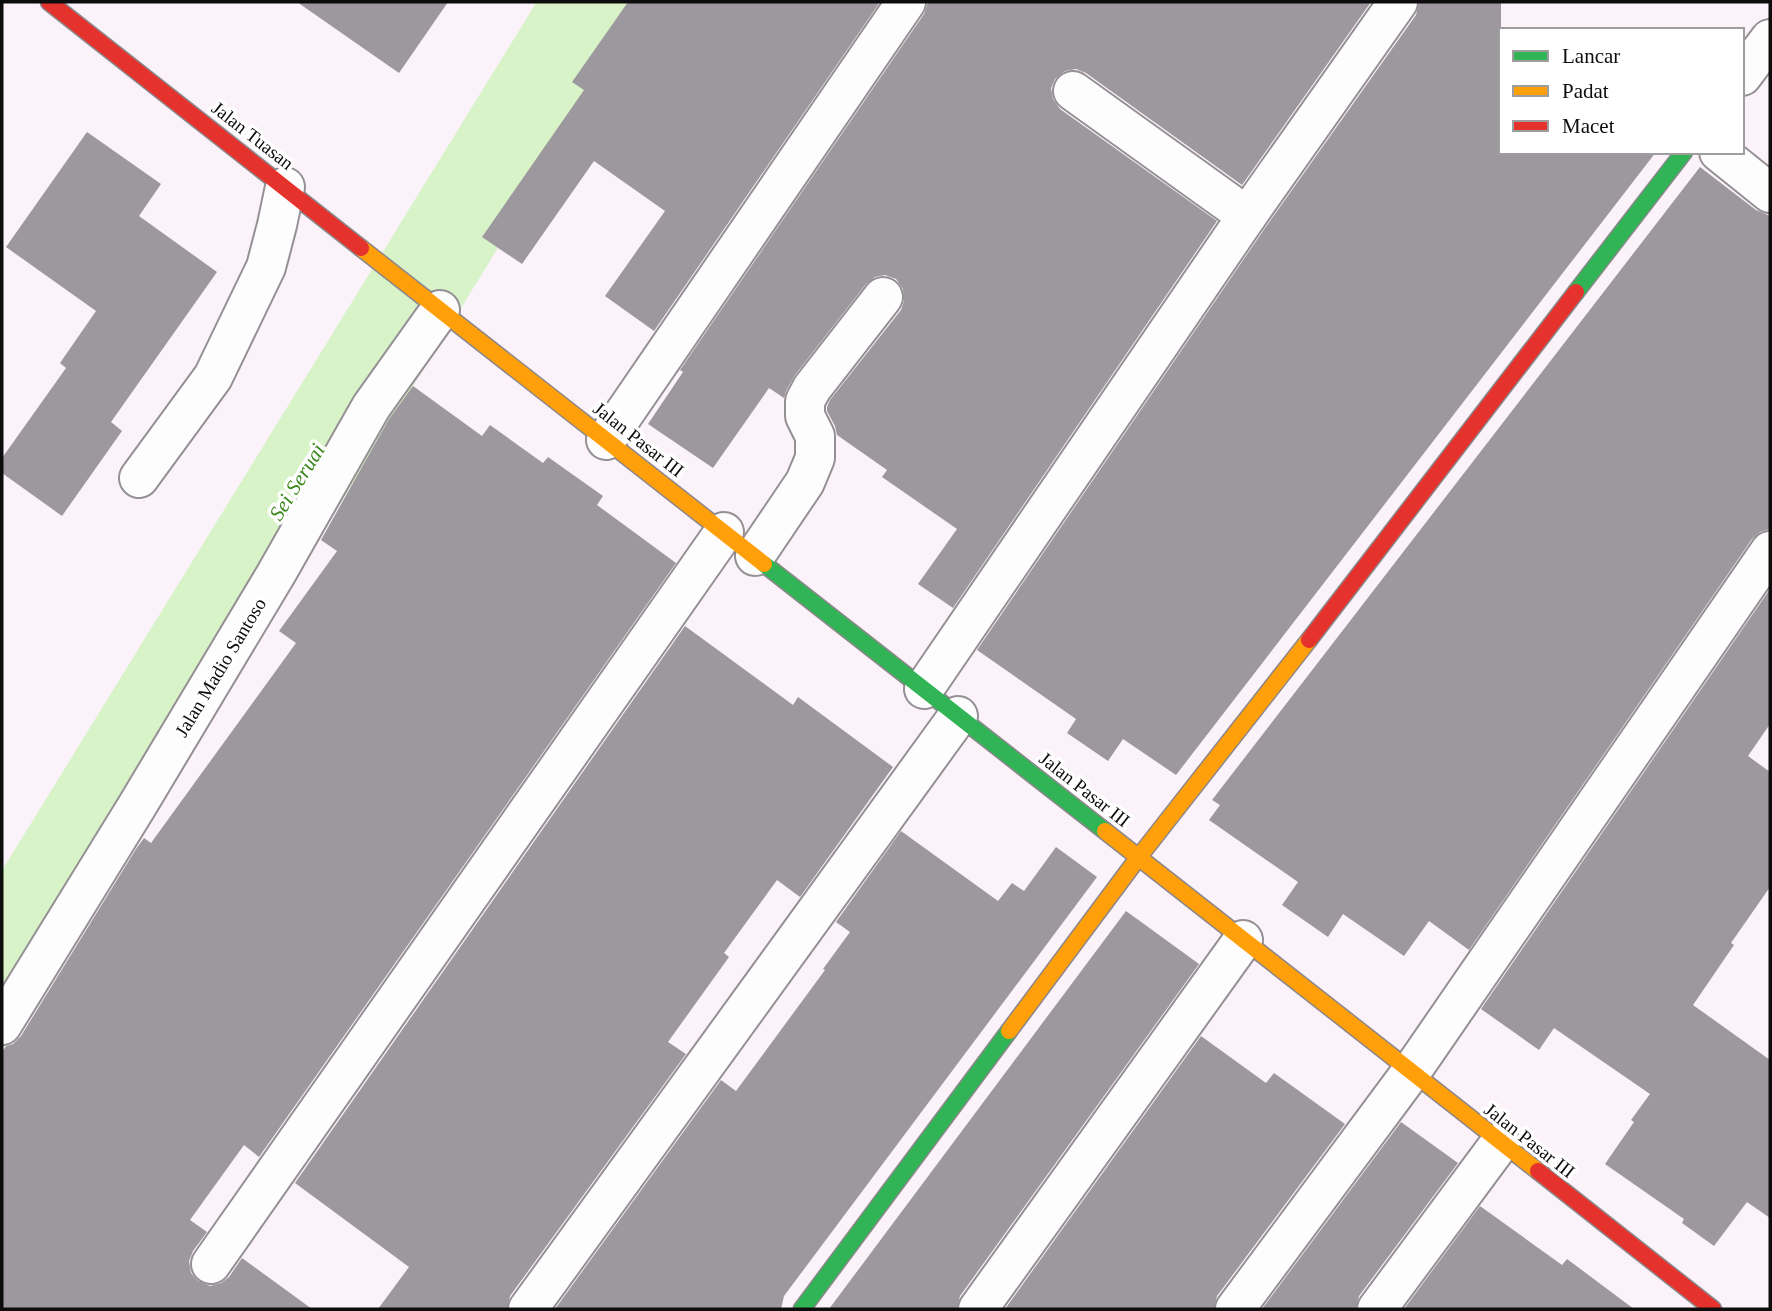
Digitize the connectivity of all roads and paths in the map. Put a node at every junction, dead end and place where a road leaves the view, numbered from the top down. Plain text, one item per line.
1 (49, 2) edge
2 (906, 2) edge
3 (1398, 2) edge
4 (1770, 39) edge
5 (1744, 73) edge
6 (1073, 91) dead end
7 (1682, 154) edge
8 (1721, 154) edge
9 (285, 187) junction
10 (1770, 193) edge
11 (1247, 216) junction
12 (883, 297) dead end
13 (435, 306) junction
14 (606, 440) junction
15 (139, 478) dead end
16 (724, 532) junction
17 (1770, 551) edge
18 (755, 556) junction
19 (924, 689) junction
20 (958, 716) junction
21 (1138, 858) junction
22 (1243, 940) junction
23 (2, 1025) edge
24 (1411, 1072) junction
25 (1500, 1143) junction
26 (211, 1264) dead end
27 (528, 1309) edge
28 (802, 1309) edge
29 (978, 1309) edge
30 (1235, 1309) edge
31 (1377, 1309) edge
32 (1713, 1309) edge

1 - 9 street, Jalan Tuasan
2 - 14 street
3 - 11 street
4 - 5 street
6 - 11 street
7 - 21 street
8 - 10 street
9 - 13 street, Jalan Tuasan
9 - 15 street
11 - 19 street
12 - 18 street
13 - 14 street, Jalan Pasar III
13 - 23 street, Jalan Madio Santoso
14 - 16 street, Jalan Pasar III
16 - 18 street, Jalan Pasar III
16 - 26 street
17 - 24 street
18 - 19 street, Jalan Pasar III
19 - 20 street, Jalan Pasar III
20 - 21 street, Jalan Pasar III
20 - 27 street
21 - 22 street, Jalan Pasar III
21 - 28 street
22 - 24 street, Jalan Pasar III
22 - 29 street
24 - 25 street, Jalan Pasar III
24 - 30 street
25 - 31 street
25 - 32 street, Jalan Pasar III

